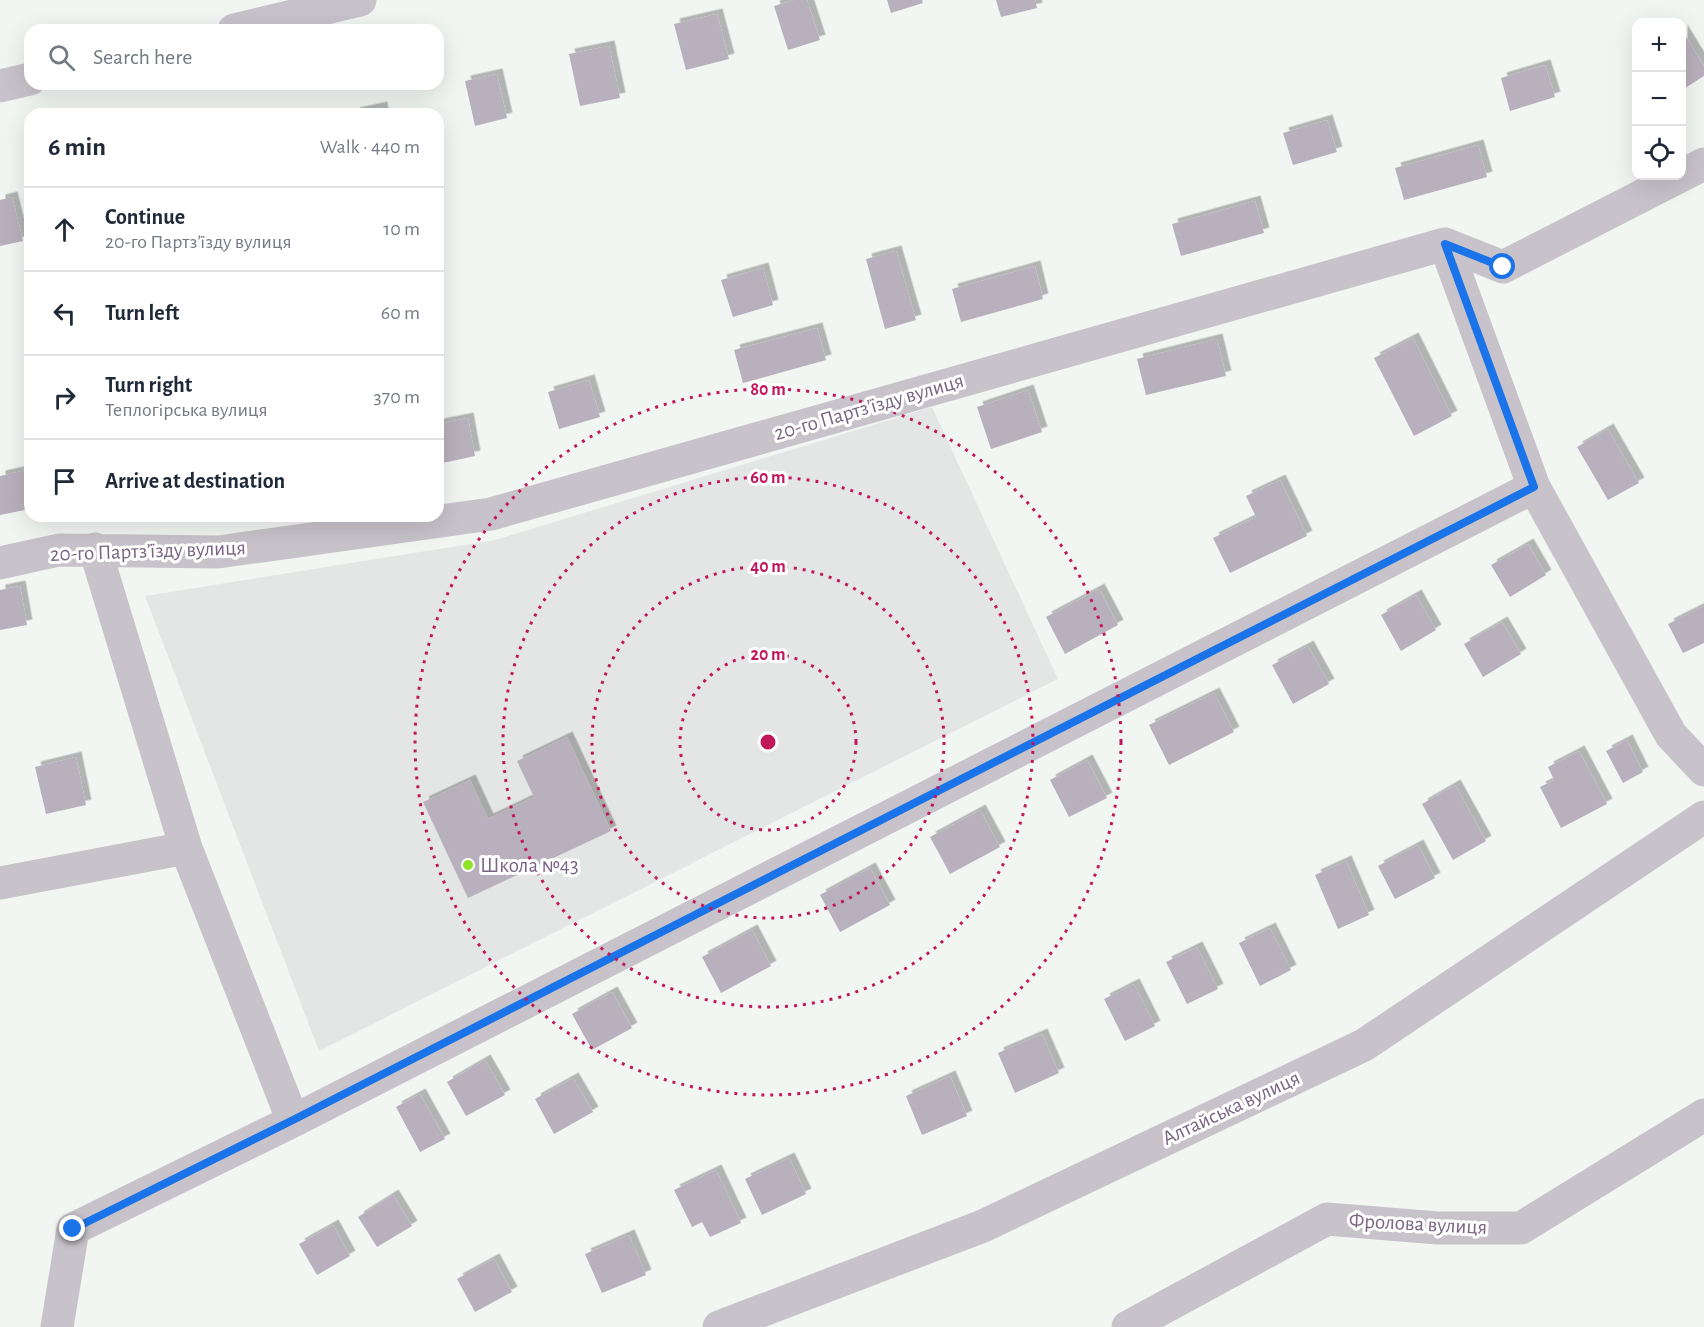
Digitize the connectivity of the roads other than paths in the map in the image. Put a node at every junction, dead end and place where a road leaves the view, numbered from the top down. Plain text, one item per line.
1 (360, 0) edge
2 (259, 24) edge
3 (24, 80) edge
4 (0, 86) edge
5 (1704, 164) edge
6 (1445, 244) junction
7 (1534, 487) junction
8 (444, 521) edge
9 (434, 522) edge
10 (95, 549) junction
11 (0, 563) edge
12 (1704, 770) edge
13 (1704, 817) edge
14 (186, 848) junction
15 (0, 883) edge
16 (1704, 1115) edge
17 (293, 1120) junction
18 (57, 1327) edge
19 (719, 1327) edge
20 (1128, 1327) edge

1 - 2 street
3 - 4 street
5 - 6 street
6 - 7 street
6 - 8 street, 20-го Партз’їзду вулиця
7 - 12 street
7 - 17 street
9 - 10 street, 20-го Партз’їзду вулиця
10 - 11 street, 20-го Партз’їзду вулиця
10 - 14 street
13 - 19 street, Алтайська вулиця
14 - 15 street
14 - 17 street
16 - 20 street, Фролова вулиця
17 - 18 street

